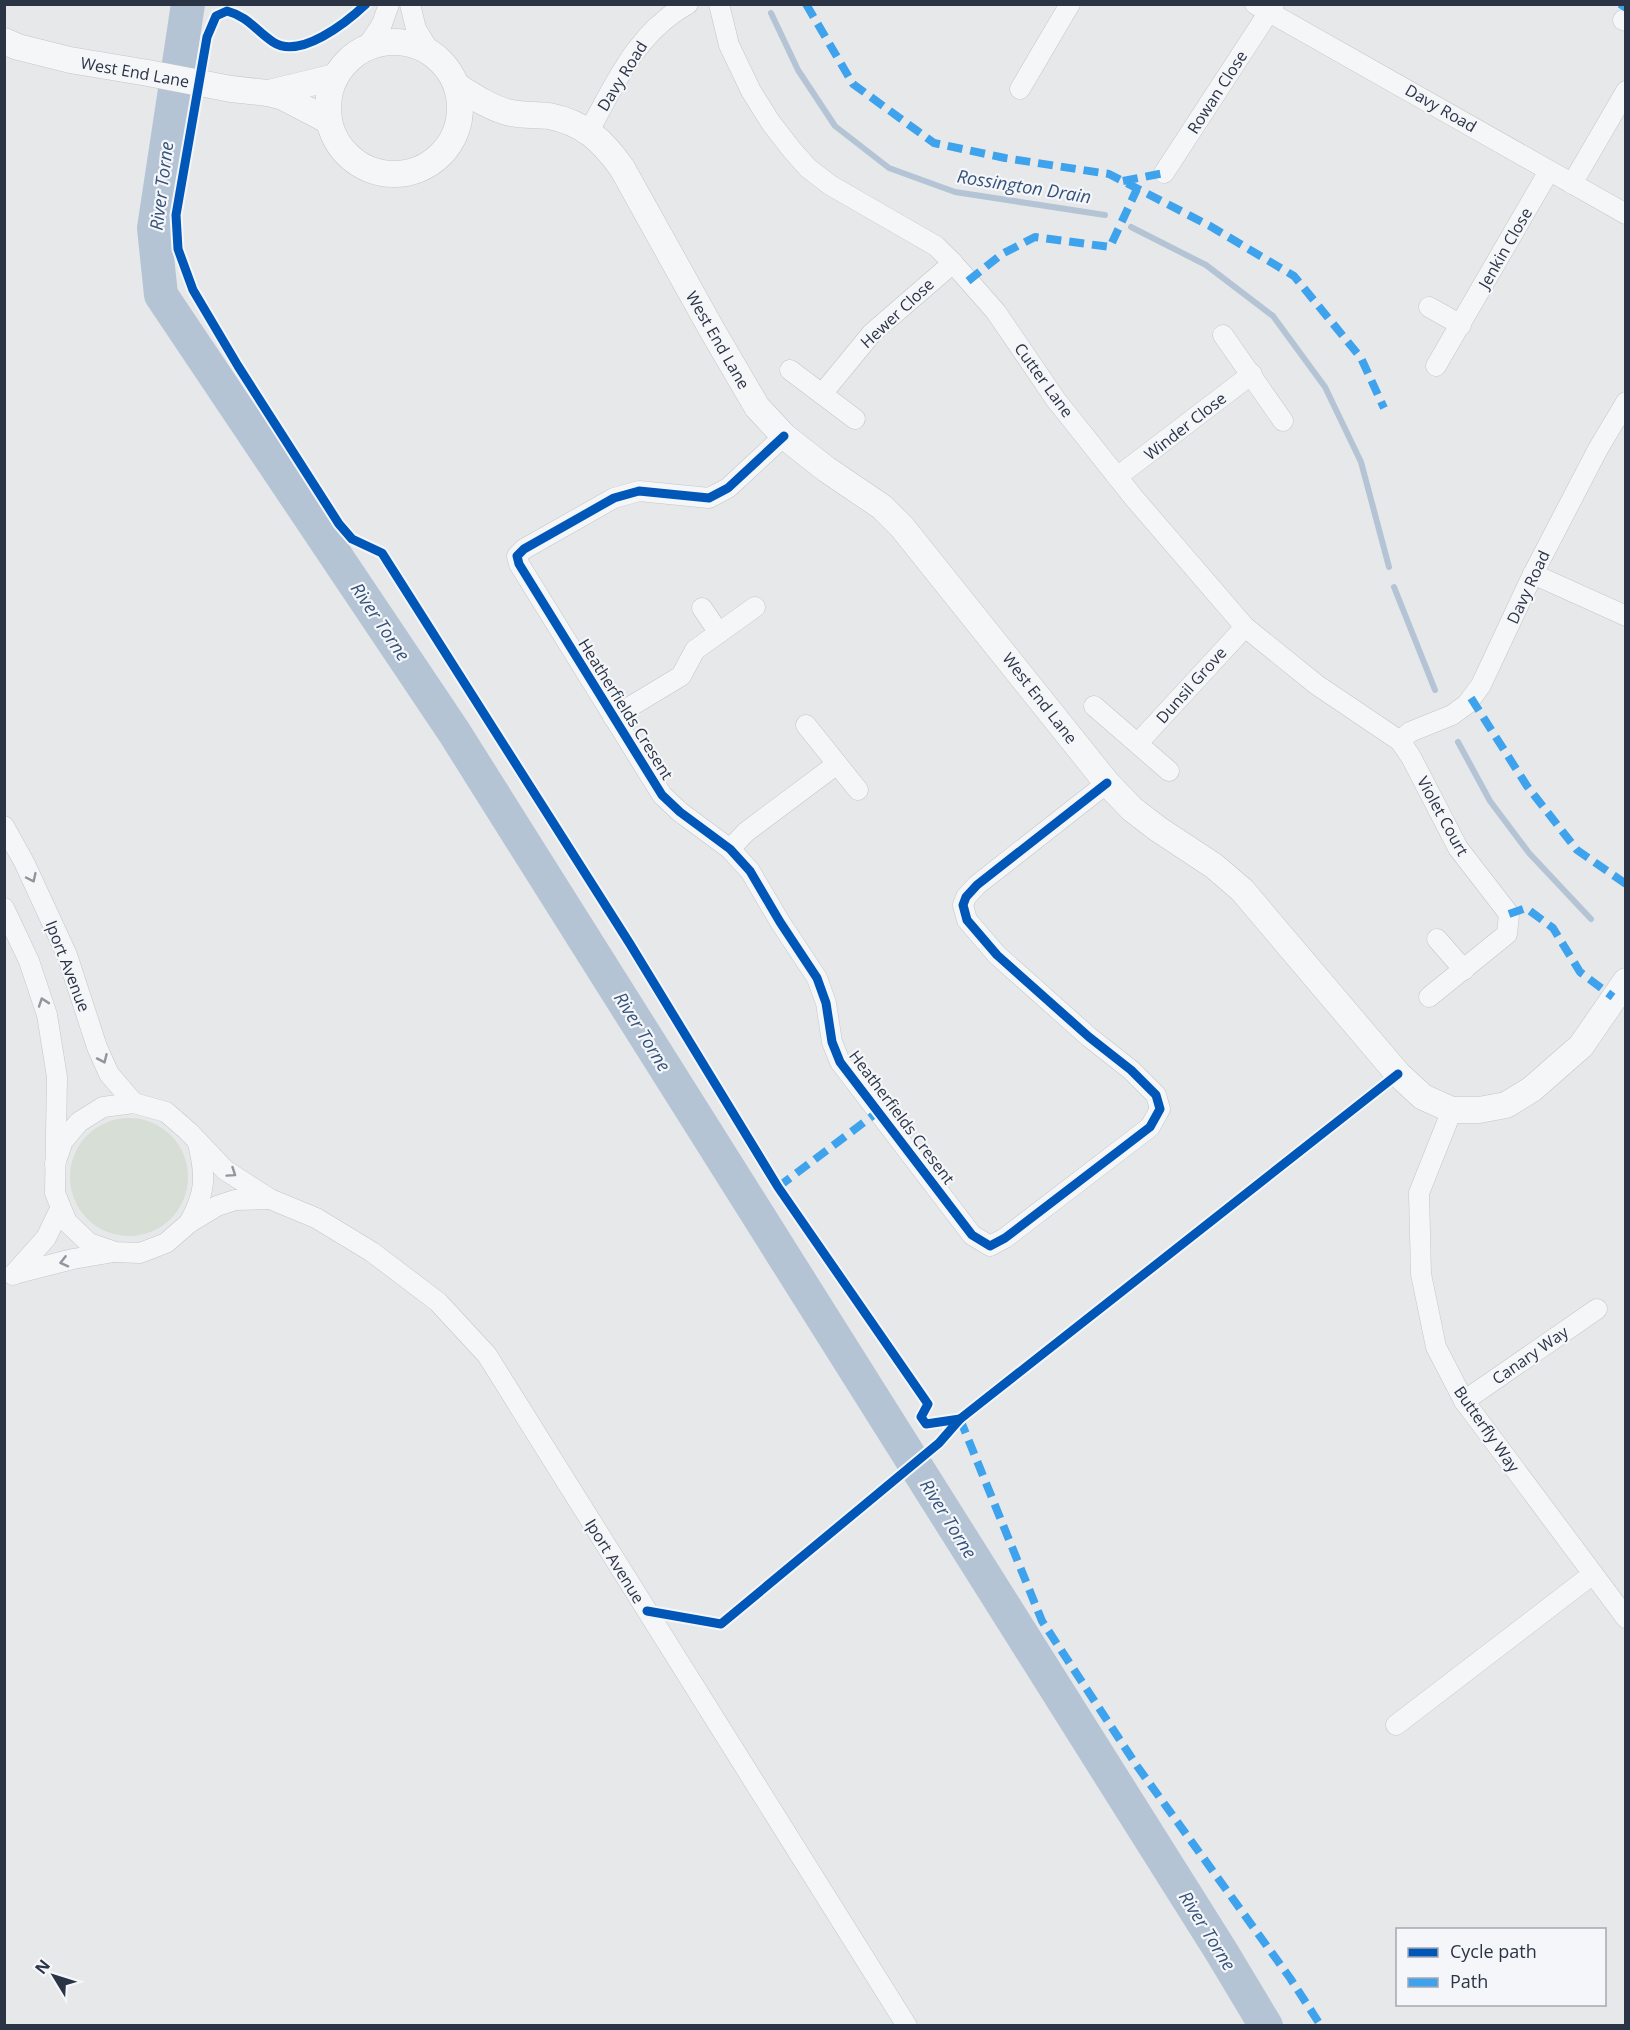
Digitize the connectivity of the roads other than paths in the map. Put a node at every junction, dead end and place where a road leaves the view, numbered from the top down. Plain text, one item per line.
1 (388, 4) edge
2 (410, 4) edge
3 (688, 4) edge
4 (719, 4) edge
5 (1070, 4) edge
6 (1266, 7) edge
7 (4, 41) edge
8 (366, 48) junction
9 (430, 52) junction
10 (335, 77) junction
11 (457, 86) junction
12 (1020, 89) dead end
13 (1626, 91) edge
14 (268, 93) junction
15 (508, 112) junction
16 (330, 121) junction
17 (590, 131) junction
18 (455, 134) junction
19 (1549, 171) junction
20 (1164, 173) dead end
21 (1572, 184) junction
22 (1626, 213) edge
23 (953, 262) junction
24 (1429, 307) dead end
25 (1461, 325) junction
26 (1223, 335) dead end
27 (1436, 366) dead end
28 (790, 370) dead end
29 (1252, 374) junction
30 (822, 394) junction
31 (1626, 402) edge
32 (855, 419) dead end
33 (1283, 421) dead end
34 (783, 436) junction
35 (1118, 477) junction
36 (1533, 574) junction
37 (755, 607) dead end
38 (702, 608) dead end
39 (1626, 616) edge
40 (1245, 627) junction
41 (719, 633) junction
42 (1094, 706) dead end
43 (613, 717) junction
44 (806, 725) dead end
45 (1400, 741) junction
46 (1138, 743) junction
47 (837, 764) junction
48 (1169, 771) dead end
49 (1107, 783) junction
50 (858, 789) dead end
51 (4, 826) edge
52 (730, 849) junction
53 (4, 908) edge
54 (1437, 939) dead end
55 (1464, 970) junction
56 (1626, 981) edge
57 (1429, 997) dead end
58 (134, 1103) junction
59 (1452, 1110) junction
60 (198, 1143) junction
61 (55, 1164) junction
62 (270, 1198) junction
63 (60, 1209) junction
64 (189, 1223) junction
65 (115, 1252) junction
66 (9, 1278) edge
67 (1597, 1309) dead end
68 (1464, 1401) junction
69 (1593, 1574) junction
70 (1626, 1618) edge
71 (1396, 1725) dead end
72 (908, 2025) edge

1 - 8 street
2 - 9 street
3 - 17 street, Davy Road
4 - 23 street, Cutter Lane
5 - 12 street
6 - 19 street, Davy Road
6 - 20 street, Rowan Close
7 - 14 street, West End Lane
8 - 9 street, West End Lane
8 - 10 street, West End Lane
9 - 11 street, West End Lane
10 - 14 street, West End Lane
10 - 16 street, West End Lane
11 - 15 street, West End Lane
11 - 18 street, West End Lane
13 - 21 street
14 - 16 street, West End Lane
15 - 17 street, West End Lane
15 - 18 street, West End Lane
16 - 18 street, West End Lane
17 - 34 street, West End Lane
19 - 21 street, Davy Road
19 - 25 street, Jenkin Close
21 - 22 street, Davy Road
23 - 30 street, Hewer Close
23 - 35 street, Cutter Lane
24 - 25 street
25 - 27 street, Jenkin Close
26 - 29 street
28 - 30 street
29 - 33 street
29 - 35 street, Winder Close
30 - 32 street
31 - 36 street, Davy Road
34 - 43 street, Heatherfields Cresent
34 - 49 street, West End Lane
35 - 40 street, Cutter Lane
36 - 39 street
36 - 45 street, Davy Road
37 - 41 street, Heatherfields Cresent
38 - 41 street
40 - 45 street, Cutter Lane
40 - 46 street, Dunsil Grove
41 - 43 street, Heatherfields Cresent
42 - 46 street
43 - 52 street, Heatherfields Cresent
44 - 47 street
45 - 55 street, Violet Court
46 - 48 street
47 - 50 street
47 - 52 street
49 - 52 street, Heatherfields Cresent
49 - 59 street, West End Lane
51 -> 58 street, Iport Avenue
61 -> 53 street, Iport Avenue
54 - 55 street
55 - 57 street, Violet Court
56 - 59 street, West End Lane
58 - 60 street, Iport Avenue
58 - 61 street, Iport Avenue
59 - 68 street, Butterfly Way
60 -> 62 street, Iport Avenue
60 - 64 street, Iport Avenue
61 - 63 street, Iport Avenue
62 - 64 street, Iport Avenue
62 - 72 street, Iport Avenue
63 - 65 street, Iport Avenue
63 - 66 street
64 - 65 street, Iport Avenue
65 -> 66 street
67 - 68 street, Canary Way
68 - 69 street, Butterfly Way
69 - 70 street, Butterfly Way
69 - 71 street

